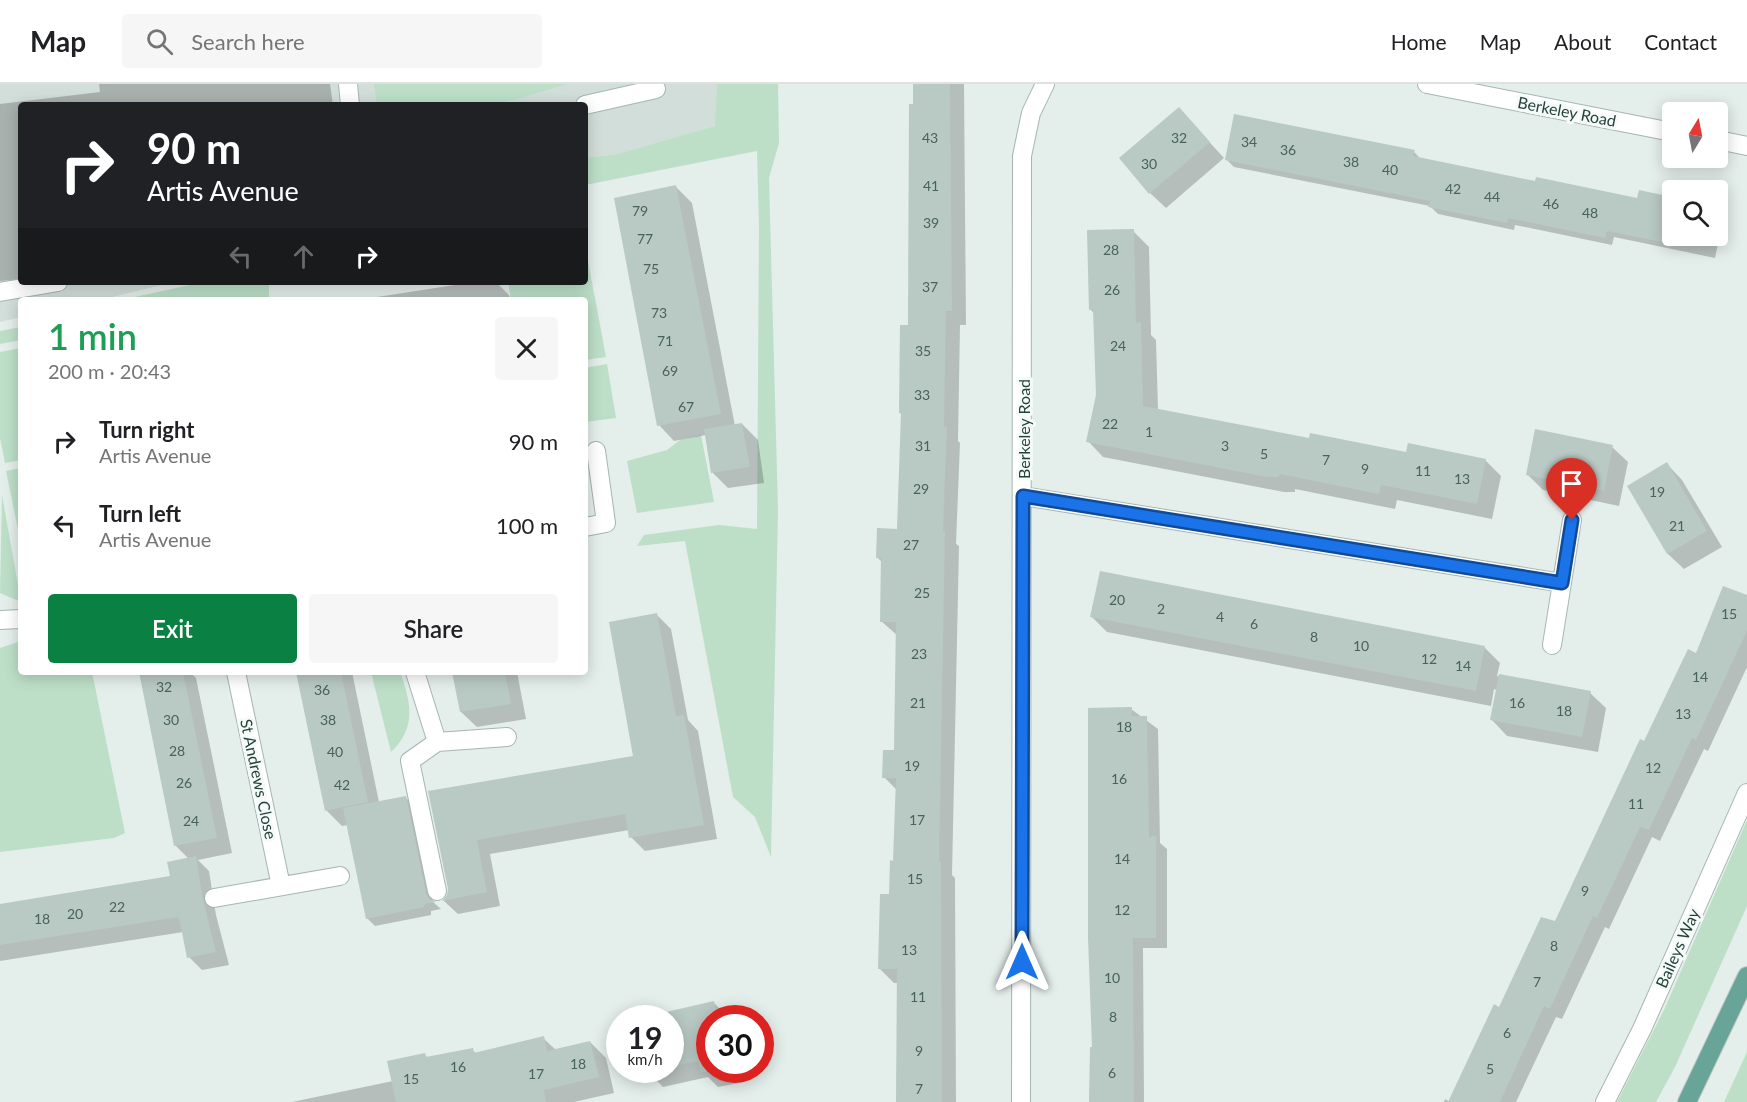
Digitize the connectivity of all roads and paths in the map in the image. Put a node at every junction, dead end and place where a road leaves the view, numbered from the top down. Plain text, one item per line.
1 (348, 84) edge
2 (1045, 84) edge
3 (1427, 84) edge
4 (656, 88) dead end
5 (350, 102) edge
6 (588, 104) edge
7 (1662, 130) edge
8 (1728, 142) edge
9 (1747, 146) edge
10 (41, 285) edge
11 (0, 292) edge
12 (596, 451) dead end
13 (1023, 496) junction
14 (1572, 520) dead end
15 (588, 526) edge
16 (1562, 583) junction
17 (18, 619) edge
18 (0, 620) edge
19 (1552, 645) dead end
20 (237, 675) edge
21 (416, 675) edge
22 (507, 737) dead end
23 (437, 742) junction
24 (1747, 793) edge
25 (340, 876) dead end
26 (281, 886) junction
27 (437, 891) dead end
28 (214, 898) dead end
29 (1747, 976) edge
30 (1021, 1102) edge
31 (1605, 1102) edge
32 (1687, 1102) edge

1 - 5 street
2 - 13 street, Berkeley Road
3 - 7 street, Berkeley Road
4 - 6 street
8 - 9 street
10 - 11 street
12 - 15 street
13 - 16 street
13 - 30 street, Berkeley Road
14 - 16 street
16 - 19 street
17 - 18 street
20 - 26 street, St Andrews Close
21 - 23 street
22 - 23 street
23 - 27 street
24 - 31 street, Baileys Way
25 - 26 street
26 - 28 street
29 - 32 main road

